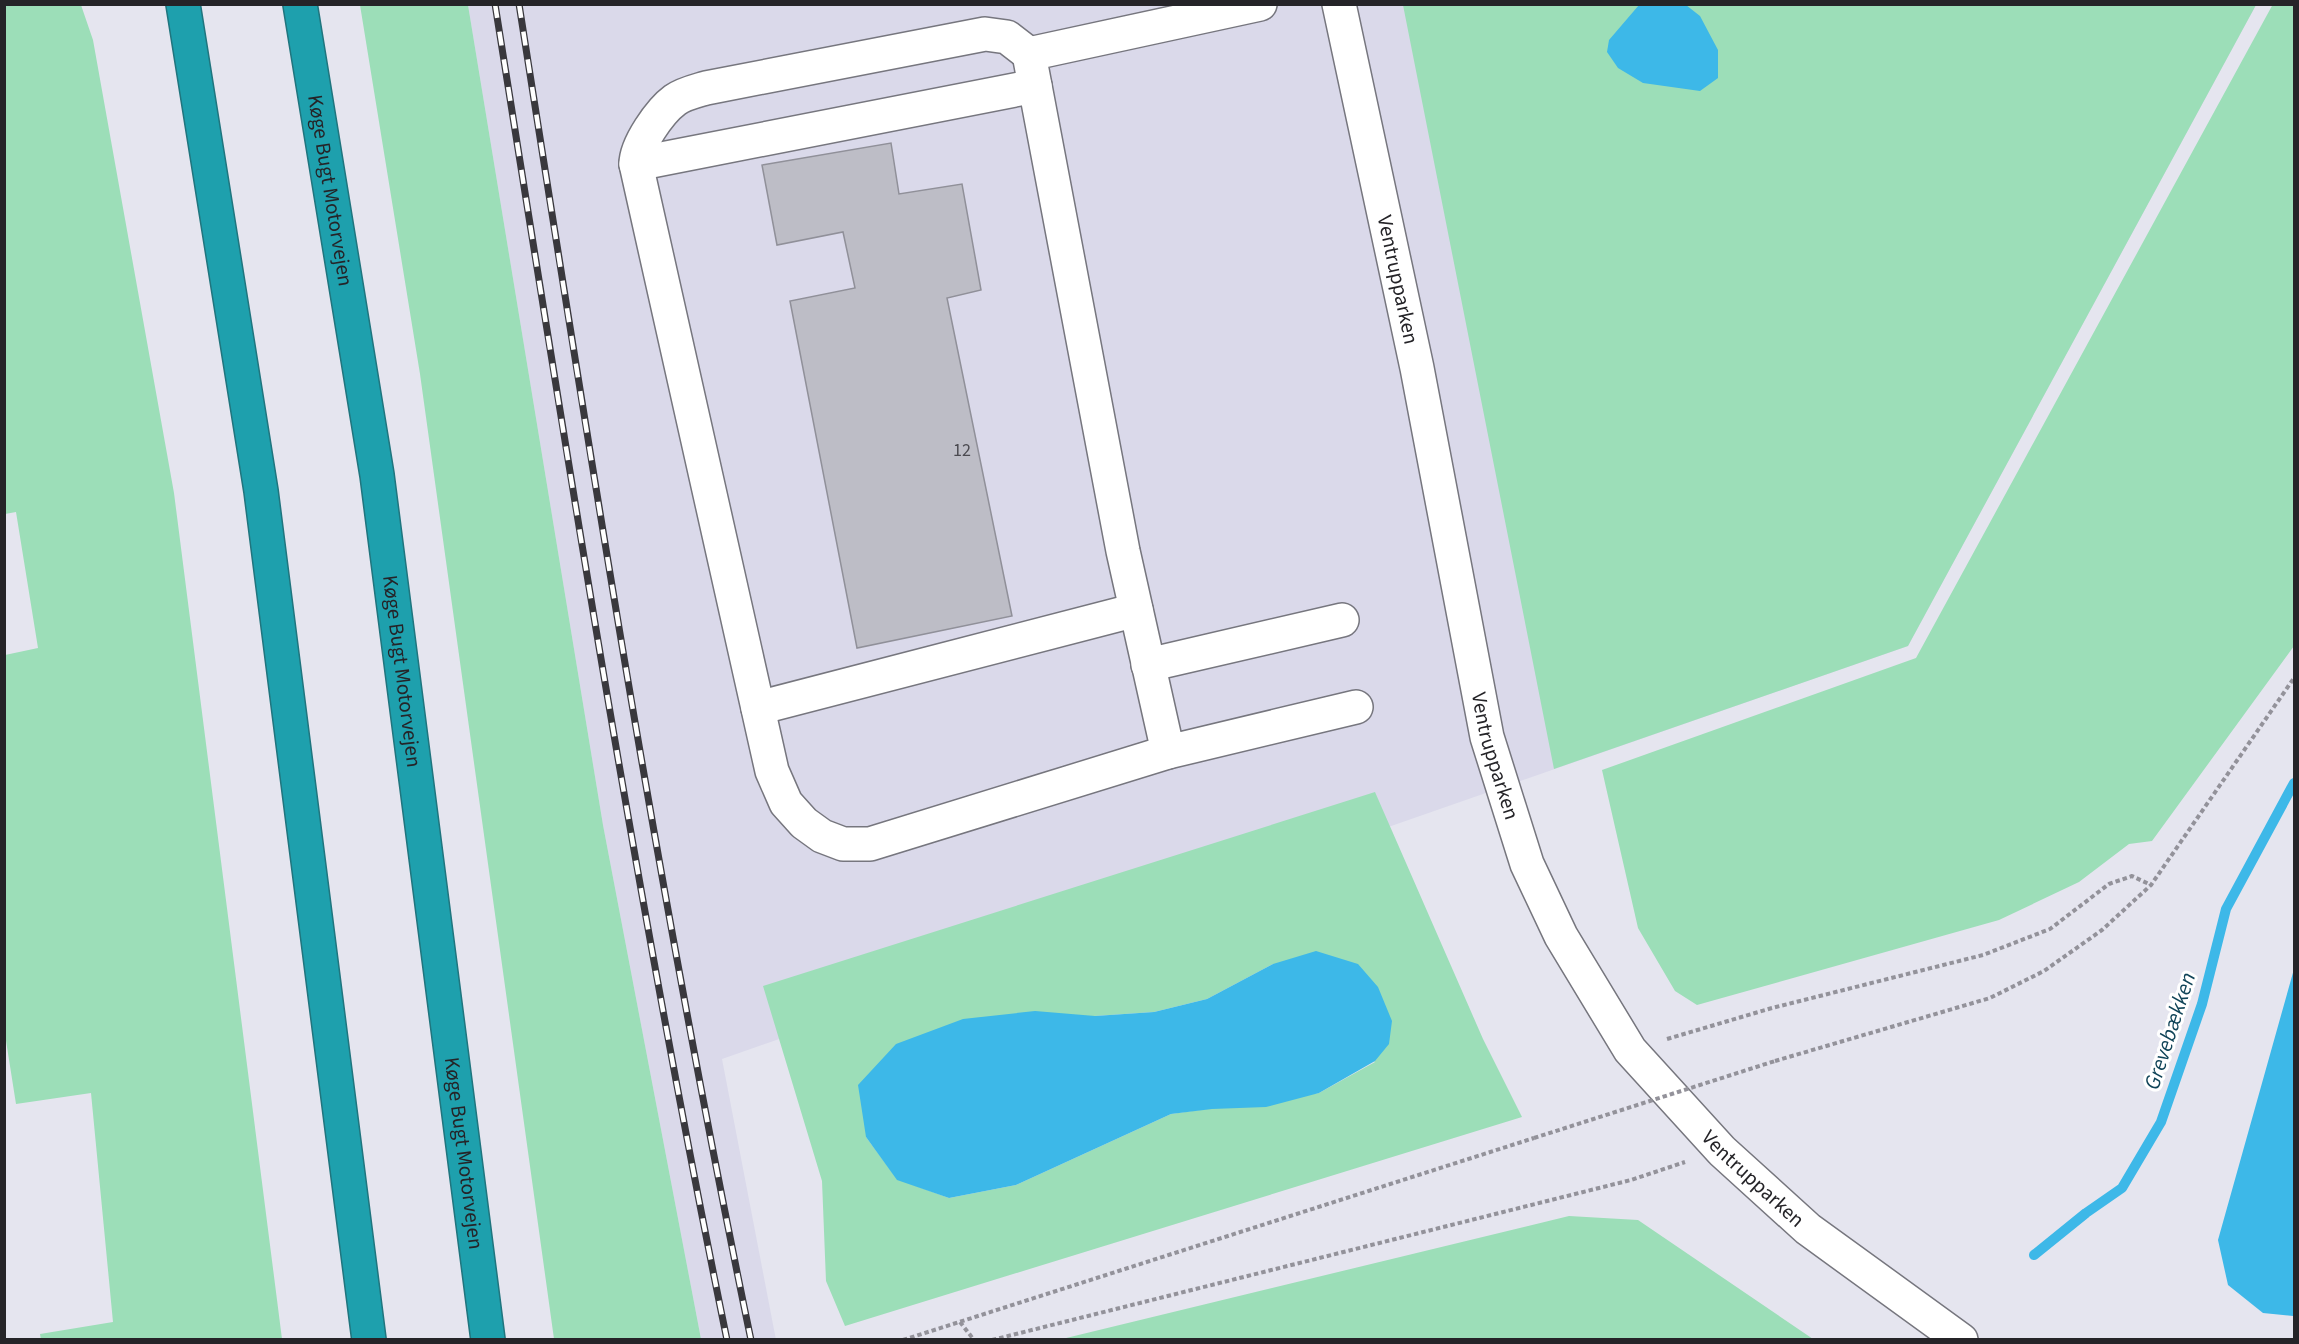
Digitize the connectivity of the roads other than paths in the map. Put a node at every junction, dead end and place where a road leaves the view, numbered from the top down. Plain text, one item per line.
1 (183, 4) edge
2 (300, 4) edge
3 (1260, 4) edge
4 (1339, 4) edge
5 (1029, 54) junction
6 (1035, 86) junction
7 (636, 164) junction
8 (1136, 610) junction
9 (1342, 620) dead end
10 (1148, 664) junction
11 (1356, 707) dead end
12 (758, 708) junction
13 (1168, 752) junction
14 (369, 1340) edge
15 (488, 1340) edge
16 (1961, 1340) edge

1 - 14 highway
2 - 15 highway, Køge Bugt Motorvejen
3 - 5 street
4 - 16 street, Ventrupparken
5 - 6 street
5 - 7 street
6 - 7 street
6 - 8 street
7 - 12 street
8 - 10 street
8 - 12 street
9 - 10 street
10 - 13 street
11 - 13 street
12 - 13 street

